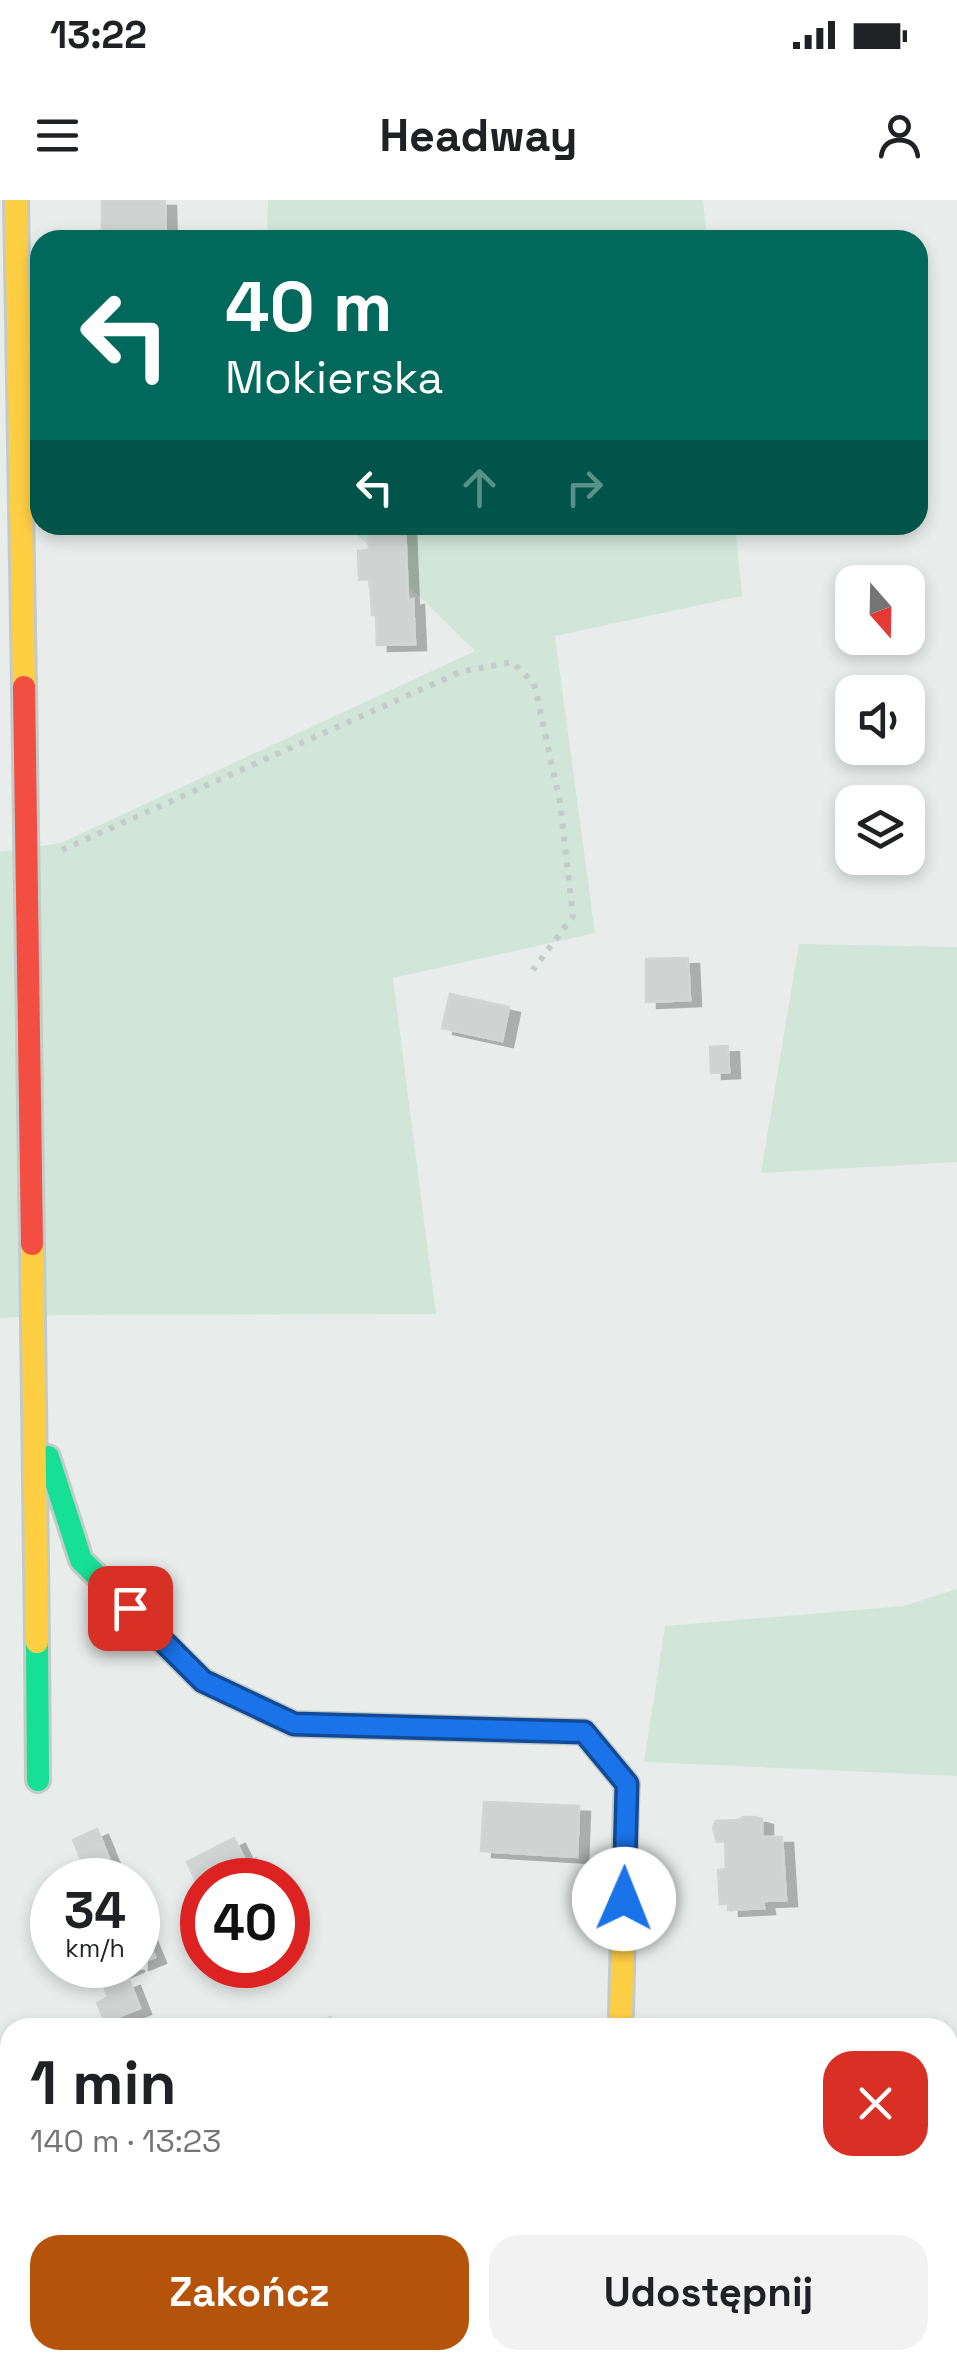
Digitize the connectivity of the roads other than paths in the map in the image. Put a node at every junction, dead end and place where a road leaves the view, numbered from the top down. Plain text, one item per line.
1 (16, 200) edge
2 (35, 1418) junction
3 (38, 1780) dead end
4 (621, 2018) edge

1 - 2 street
2 - 3 street
2 - 4 street

